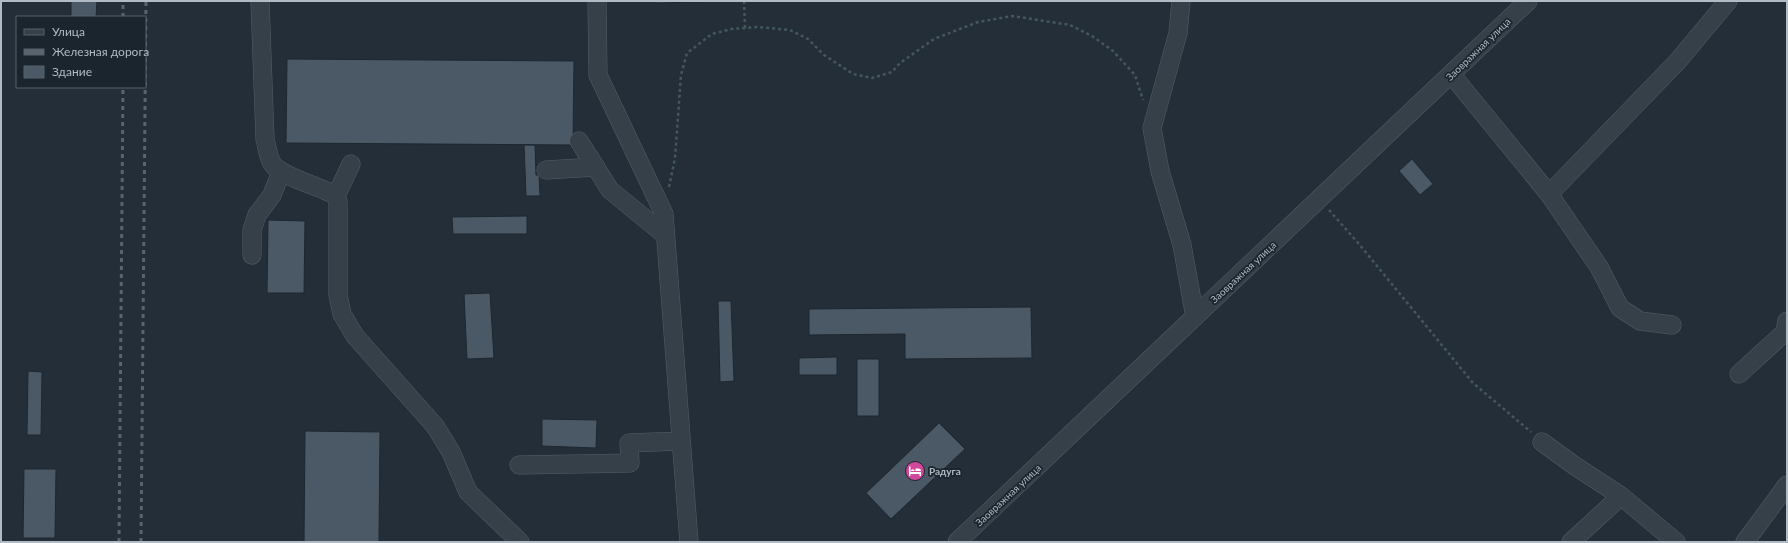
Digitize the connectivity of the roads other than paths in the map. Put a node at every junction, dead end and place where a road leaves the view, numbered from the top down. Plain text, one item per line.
1 (260, 1) edge
2 (597, 1) edge
3 (1181, 1) edge
4 (1528, 1) edge
5 (1728, 1) edge
6 (1451, 74) junction
7 (579, 141) dead end
8 (351, 164) dead end
9 (596, 167) junction
10 (546, 170) dead end
11 (280, 172) junction
12 (1549, 194) junction
13 (336, 196) junction
14 (665, 235) junction
15 (252, 255) dead end
16 (1195, 317) junction
17 (1787, 321) edge
18 (1672, 325) dead end
19 (1738, 374) dead end
20 (681, 441) junction
21 (1542, 442) road end
22 (519, 465) dead end
23 (1787, 485) edge
24 (1621, 496) junction
25 (520, 542) edge
26 (689, 542) edge
27 (957, 542) edge
28 (1571, 542) edge
29 (1676, 542) edge
30 (1745, 542) edge

1 - 11 street
2 - 14 street
3 - 16 street
4 - 6 street, Заовражная улица
5 - 12 street
6 - 12 street
6 - 16 street, Заовражная улица
7 - 9 street
8 - 13 street
9 - 10 street
9 - 14 street
11 - 13 street
11 - 15 street
12 - 18 street
13 - 25 street
14 - 20 street
16 - 27 street, Заовражная улица
17 - 19 street
20 - 22 street
20 - 26 street
21 - 24 street
23 - 30 street
24 - 28 street
24 - 29 street

